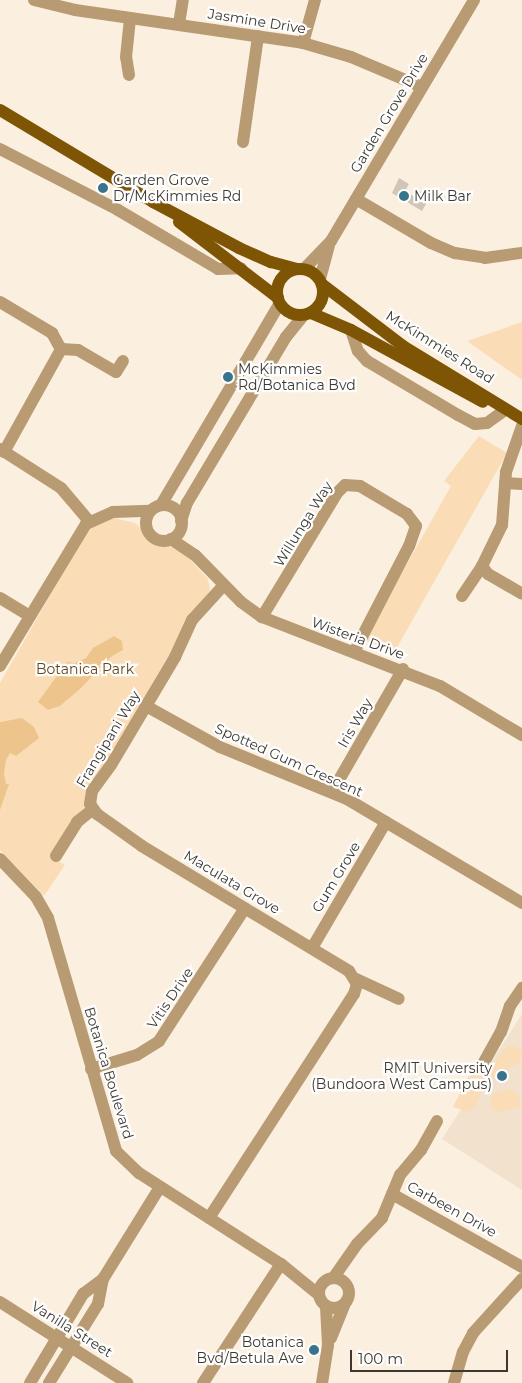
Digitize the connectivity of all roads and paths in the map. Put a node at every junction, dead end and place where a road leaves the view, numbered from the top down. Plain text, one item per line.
1 (34, 0) edge
2 (183, 0) edge
3 (315, 0) edge
4 (474, 0) edge
5 (130, 18) junction
6 (179, 24) junction
7 (258, 36) junction
8 (303, 43) junction
9 (129, 75) dead end
10 (420, 90) junction
11 (0, 110) edge
12 (243, 142) dead end
13 (0, 149) edge
14 (356, 199) junction
15 (153, 202) junction
16 (331, 241) junction
17 (522, 253) edge
18 (241, 268) junction
19 (301, 269) junction
20 (321, 282) junction
21 (279, 301) junction
22 (0, 302) edge
23 (307, 314) junction
24 (351, 330) junction
25 (61, 349) junction
26 (123, 362) dead end
27 (220, 407) junction
28 (502, 412) junction
29 (238, 417) junction
30 (521, 420) edge
31 (2, 451) edge
32 (505, 483) junction
33 (522, 484) edge
34 (161, 505) junction
35 (122, 512) junction
36 (150, 512) junction
37 (89, 521) junction
38 (146, 526) junction
39 (178, 530) junction
40 (482, 566) junction
41 (223, 586) junction
42 (522, 594) edge
43 (462, 596) dead end
44 (0, 598) edge
45 (30, 616) junction
46 (262, 617) junction
47 (354, 652) junction
48 (0, 666) edge
49 (403, 669) junction
50 (146, 706) junction
51 (522, 735) edge
52 (332, 792) junction
53 (92, 810) junction
54 (386, 822) junction
55 (56, 856) dead end
56 (0, 858) edge
57 (0, 865) edge
58 (0, 875) edge
59 (17, 879) junction
60 (522, 903) edge
61 (245, 908) junction
62 (312, 948) junction
63 (356, 979) junction
64 (522, 988) edge
65 (398, 999) dead end
66 (483, 1064) dead end
67 (91, 1069) junction
68 (437, 1121) dead end
69 (160, 1187) junction
70 (392, 1194) junction
71 (210, 1218) junction
72 (349, 1257) junction
73 (281, 1264) junction
74 (522, 1268) edge
75 (103, 1279) junction
76 (522, 1279) edge
77 (346, 1282) junction
78 (325, 1285) junction
79 (0, 1302) edge
80 (344, 1305) junction
81 (326, 1306) junction
82 (56, 1337) junction
83 (328, 1345) junction
84 (72, 1346) junction
85 (30, 1383) edge
86 (49, 1383) edge
87 (127, 1383) edge
88 (203, 1383) edge
89 (322, 1383) edge
90 (454, 1383) edge

1 - 5 street, Jasmine Drive
2 - 6 street
3 - 8 street
4 - 10 street, Garden Grove Drive
5 - 6 street, Jasmine Drive
5 - 9 street
6 - 7 street, Jasmine Drive
7 - 8 street, Jasmine Drive
7 - 12 street
8 - 10 street, Jasmine Drive
10 - 14 street, Garden Grove Drive
11 - 15 main road
13 - 18 street
14 - 16 street, Garden Grove Drive
14 - 17 street
15 - 18 main road
15 - 19 main road
16 - 19 street, Garden Grove Drive
16 - 20 street, Garden Grove Drive
18 - 21 main road
19 - 20 main road
19 - 21 main road
20 - 23 main road
20 - 30 main road, McKimmies Road
21 - 23 main road
21 - 27 street
22 - 25 street
23 - 24 main road, McKimmies Road
23 - 29 street
24 - 28 main road, McKimmies Road
24 - 28 street
25 - 26 street
25 - 31 street
27 - 29 street
27 - 34 street
28 - 30 main road, McKimmies Road
29 - 39 street
30 - 32 street
31 - 37 street
32 - 33 street
32 - 40 street
34 - 36 street
34 - 39 street
35 - 36 street
35 - 37 street
35 - 38 street
36 - 38 street
37 - 45 street
38 - 39 street
39 - 41 street, Wisteria Drive
40 - 42 street
40 - 43 street
41 - 46 street, Wisteria Drive
41 - 50 street, Frangipani Way
44 - 45 street
45 - 48 street
46 - 47 street, Wisteria Drive
46 - 47 street, Willunga Way
47 - 49 street, Wisteria Drive
49 - 51 street, Wisteria Drive
49 - 52 street, Iris Way
50 - 52 street, Spotted Gum Crescent
50 - 53 street, Frangipani Way
52 - 54 street, Spotted Gum Crescent
53 - 55 street, Frangipani Way
53 - 61 street, Maculata Grove
54 - 60 street, Spotted Gum Crescent
54 - 62 street, Gum Grove
56 - 57 street
56 - 59 street, Botanica Boulevard
58 - 59 street
59 - 67 street, Botanica Boulevard
61 - 62 street, Maculata Grove
61 - 67 street, Vitis Drive
62 - 63 street, Maculata Grove
63 - 65 street, Maculata Grove
63 - 71 street
64 - 66 street
67 - 69 street, Botanica Boulevard
68 - 70 street
69 - 71 street, Botanica Boulevard
69 - 75 street
70 - 72 street
70 - 74 street, Carbeen Drive
71 - 73 street, Botanica Boulevard
72 - 77 street
72 - 78 street
73 - 78 street, Botanica Boulevard
73 - 88 street
75 - 82 street
75 - 84 street
76 - 90 street
77 - 78 street
77 - 80 street
78 - 81 street
79 - 82 street, Vanilla Street
80 - 81 street
80 - 83 street
81 - 83 street
82 - 84 street, Vanilla Street
82 - 85 street
83 - 89 street
84 - 86 street
84 - 87 street, Vanilla Street

